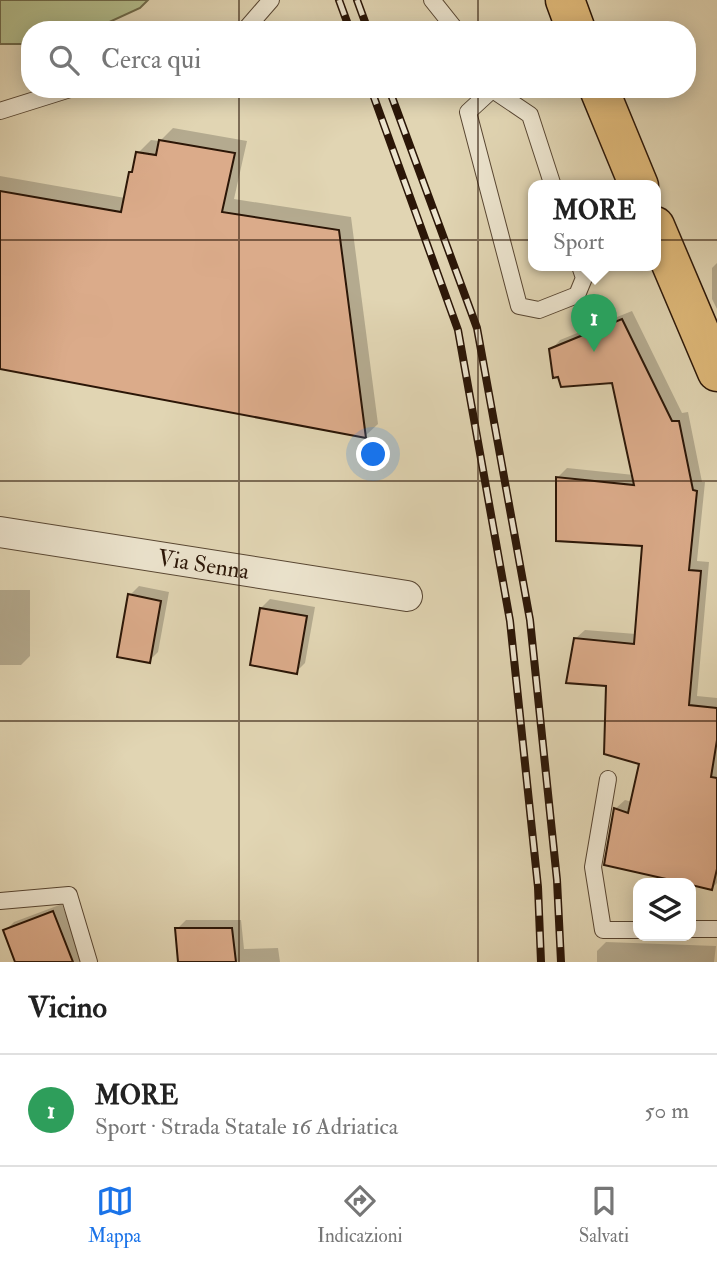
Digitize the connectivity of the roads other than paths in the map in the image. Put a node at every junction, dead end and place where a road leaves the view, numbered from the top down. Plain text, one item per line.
1 (271, 0) edge
2 (432, 0) edge
3 (253, 21) edge
4 (449, 21) edge
5 (41, 98) edge
6 (484, 98) edge
7 (505, 98) edge
8 (603, 98) edge
9 (0, 111) edge
10 (551, 180) edge
11 (637, 180) edge
12 (661, 240) edge
13 (582, 271) edge
14 (717, 372) edge
15 (0, 531) edge
16 (407, 596) dead end
17 (608, 779) dead end
18 (0, 901) edge
19 (696, 929) edge
20 (717, 929) edge
21 (633, 930) edge
22 (89, 962) edge

1 - 3 lane
2 - 4 lane
5 - 9 lane
6 - 13 lane
7 - 10 lane
8 - 11 main road
12 - 14 main road
15 - 16 street, Via Senna
17 - 21 lane
18 - 22 lane
19 - 20 lane

